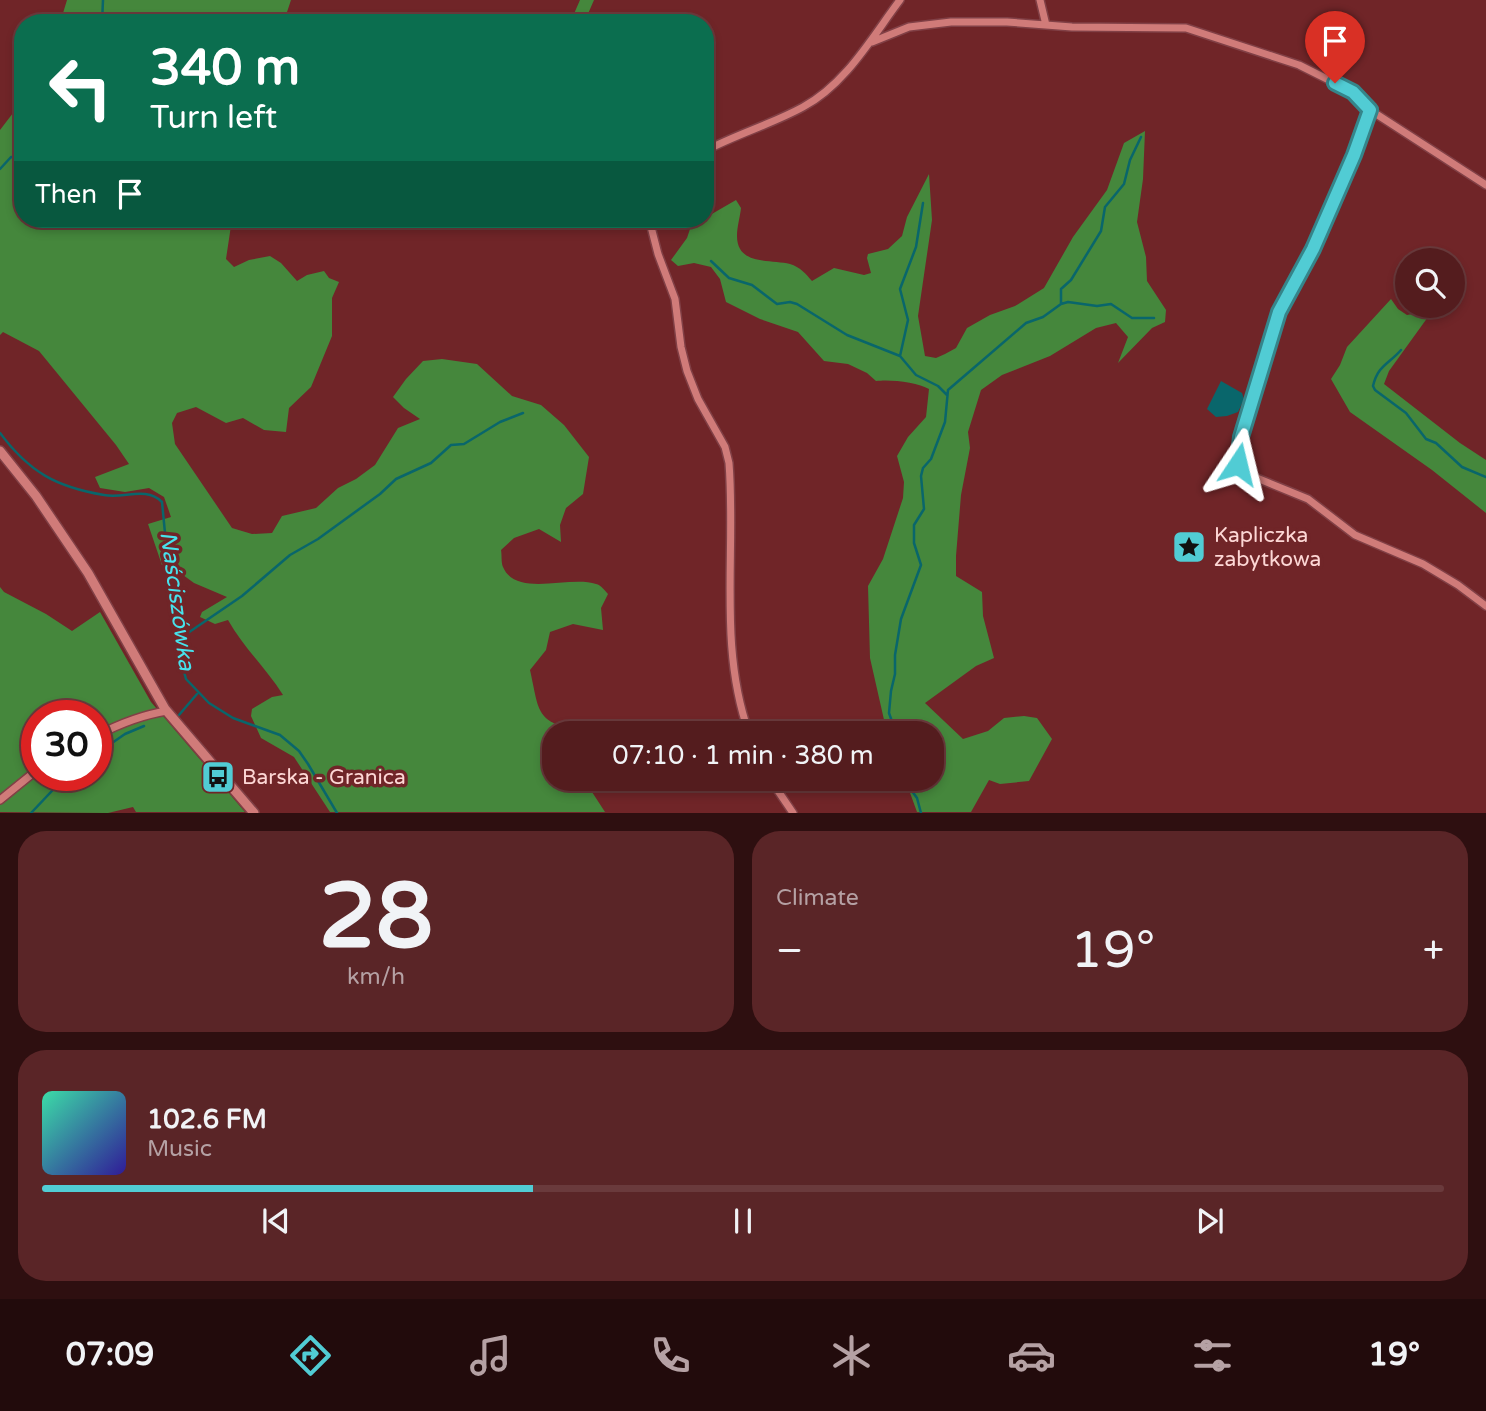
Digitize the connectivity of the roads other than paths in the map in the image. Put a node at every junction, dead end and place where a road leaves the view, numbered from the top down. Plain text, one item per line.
1 (900, 0) edge
2 (1040, 0) edge
3 (1046, 25) junction
4 (872, 42) junction
5 (1370, 110) junction
6 (714, 147) edge
7 (1486, 185) edge
8 (651, 228) edge
9 (0, 451) edge
10 (1486, 606) edge
11 (166, 710) junction
12 (745, 721) edge
13 (112, 728) edge
14 (21, 783) edge
15 (778, 791) edge
16 (0, 800) edge
17 (254, 813) edge
18 (793, 813) edge

1 - 4 street
2 - 3 street
3 - 4 street
3 - 5 street
4 - 6 street
5 - 7 street
5 - 10 street
8 - 12 street
9 - 11 street
11 - 13 street
11 - 17 street
14 - 16 street
15 - 18 street

